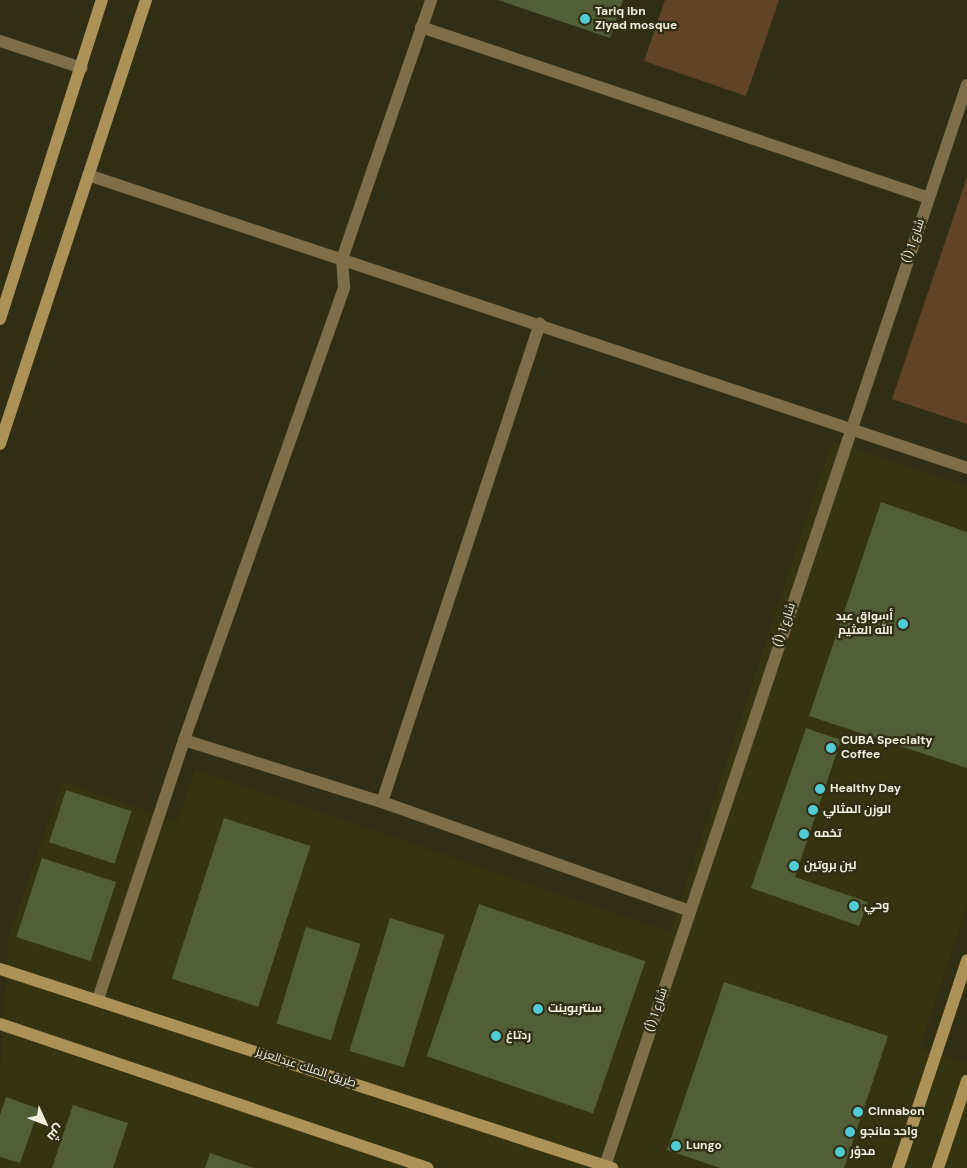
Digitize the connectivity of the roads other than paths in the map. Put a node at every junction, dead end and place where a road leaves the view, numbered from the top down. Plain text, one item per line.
1 (102, 0) edge
2 (146, 0) edge
3 (431, 0) edge
4 (421, 27) junction
5 (0, 41) edge
6 (82, 68) junction
7 (967, 85) edge
8 (88, 174) junction
9 (929, 198) junction
10 (342, 259) junction
11 (0, 319) edge
12 (540, 323) junction
13 (850, 429) junction
14 (0, 444) edge
15 (967, 468) edge
16 (184, 740) junction
17 (382, 802) junction
18 (690, 911) junction
19 (967, 960) edge
20 (0, 969) edge
21 (98, 999) junction
22 (0, 1024) edge
23 (967, 1081) edge
24 (940, 1165) edge
25 (608, 1167) edge
26 (427, 1168) edge
27 (898, 1168) edge

1 - 6 main road
2 - 8 main road
3 - 4 street
4 - 9 street
4 - 10 street
5 - 6 street
6 - 11 main road
7 - 9 street, شارع 1 (أ)
8 - 10 street
8 - 14 main road
9 - 13 street, شارع 1 (أ)
10 - 12 street
10 - 16 street
12 - 13 street
12 - 17 street
13 - 15 street
13 - 18 street, شارع 1 (أ)
16 - 17 street
16 - 21 street
17 - 18 street
18 - 25 street, شارع 1 (أ)
19 - 27 main road
20 - 21 main road, طريق الملك عبدالعزيز
21 - 25 main road, طريق الملك عبدالعزيز
22 - 26 main road
23 - 24 main road

